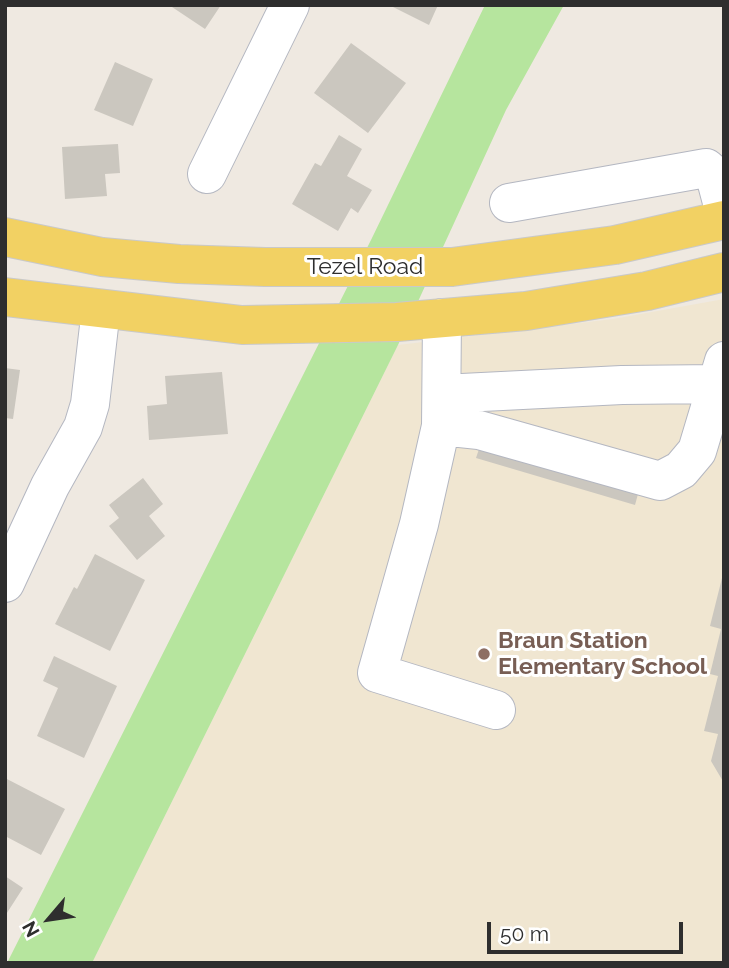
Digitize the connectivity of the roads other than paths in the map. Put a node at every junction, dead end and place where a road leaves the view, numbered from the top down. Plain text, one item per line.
1 (290, 5) edge
2 (206, 174) dead end
3 (509, 203) dead end
4 (724, 210) edge
5 (724, 220) edge
6 (5, 237) edge
7 (724, 272) edge
8 (5, 297) edge
9 (101, 309) junction
10 (442, 318) junction
11 (720, 373) edge
12 (441, 410) junction
13 (5, 583) edge
14 (496, 710) dead end

1 - 2 street
3 - 4 street
5 - 6 main road, Tezel Road
7 - 10 main road
8 - 9 main road
9 - 10 main road
9 - 13 street
10 - 12 street
11 - 12 street
11 - 12 street
12 - 14 street

